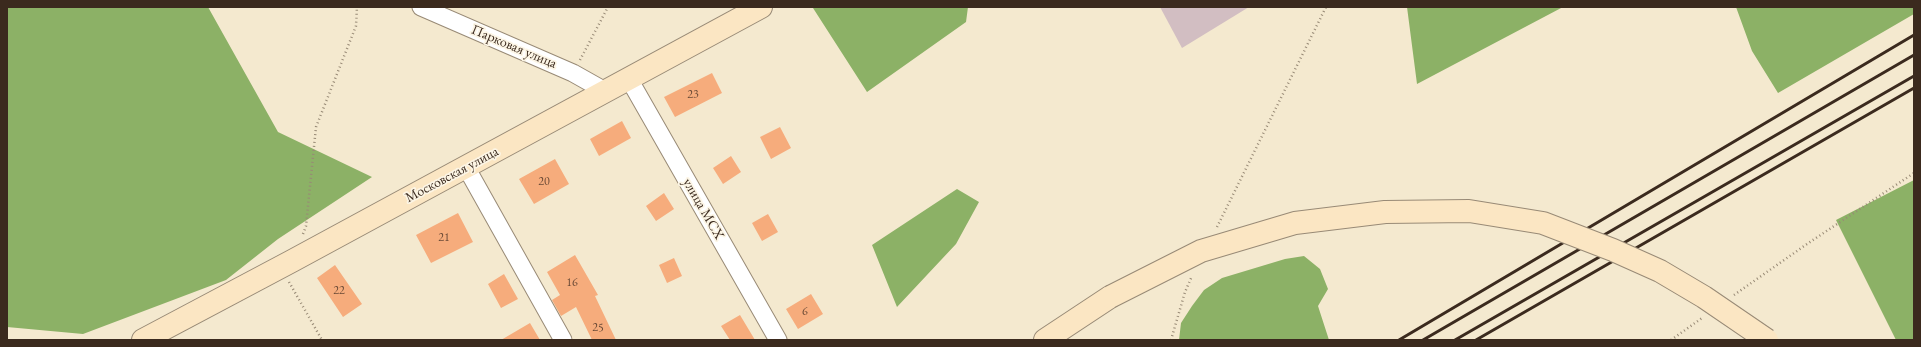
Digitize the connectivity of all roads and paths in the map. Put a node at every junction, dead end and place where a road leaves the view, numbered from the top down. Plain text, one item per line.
1 (357, 7) edge
2 (421, 7) edge
3 (608, 7) edge
4 (761, 7) edge
5 (1326, 7) edge
6 (573, 73) junction
7 (633, 77) junction
8 (605, 91) junction
9 (466, 167) junction
10 (1914, 173) edge
11 (1216, 228) dead end
12 (292, 261) junction
13 (1195, 271) dead end
14 (1729, 299) dead end
15 (1703, 317) dead end
16 (143, 340) edge
17 (322, 340) edge
18 (563, 340) edge
19 (778, 340) edge
20 (1045, 340) edge
21 (1171, 340) edge
22 (1671, 340) edge
23 (1767, 340) edge

1 - 12 path
2 - 6 street, Парковая улица
3 - 6 path
4 - 7 street, Московская улица
5 - 11 path
6 - 8 street, Парковая улица
7 - 8 street, Московская улица
7 - 19 street, улица МСХ
8 - 9 street, Московская улица
9 - 12 street, Московская улица
9 - 18 street
10 - 14 path
12 - 16 street, Московская улица
12 - 17 path
13 - 21 path
15 - 22 path
20 - 23 street, bridge

